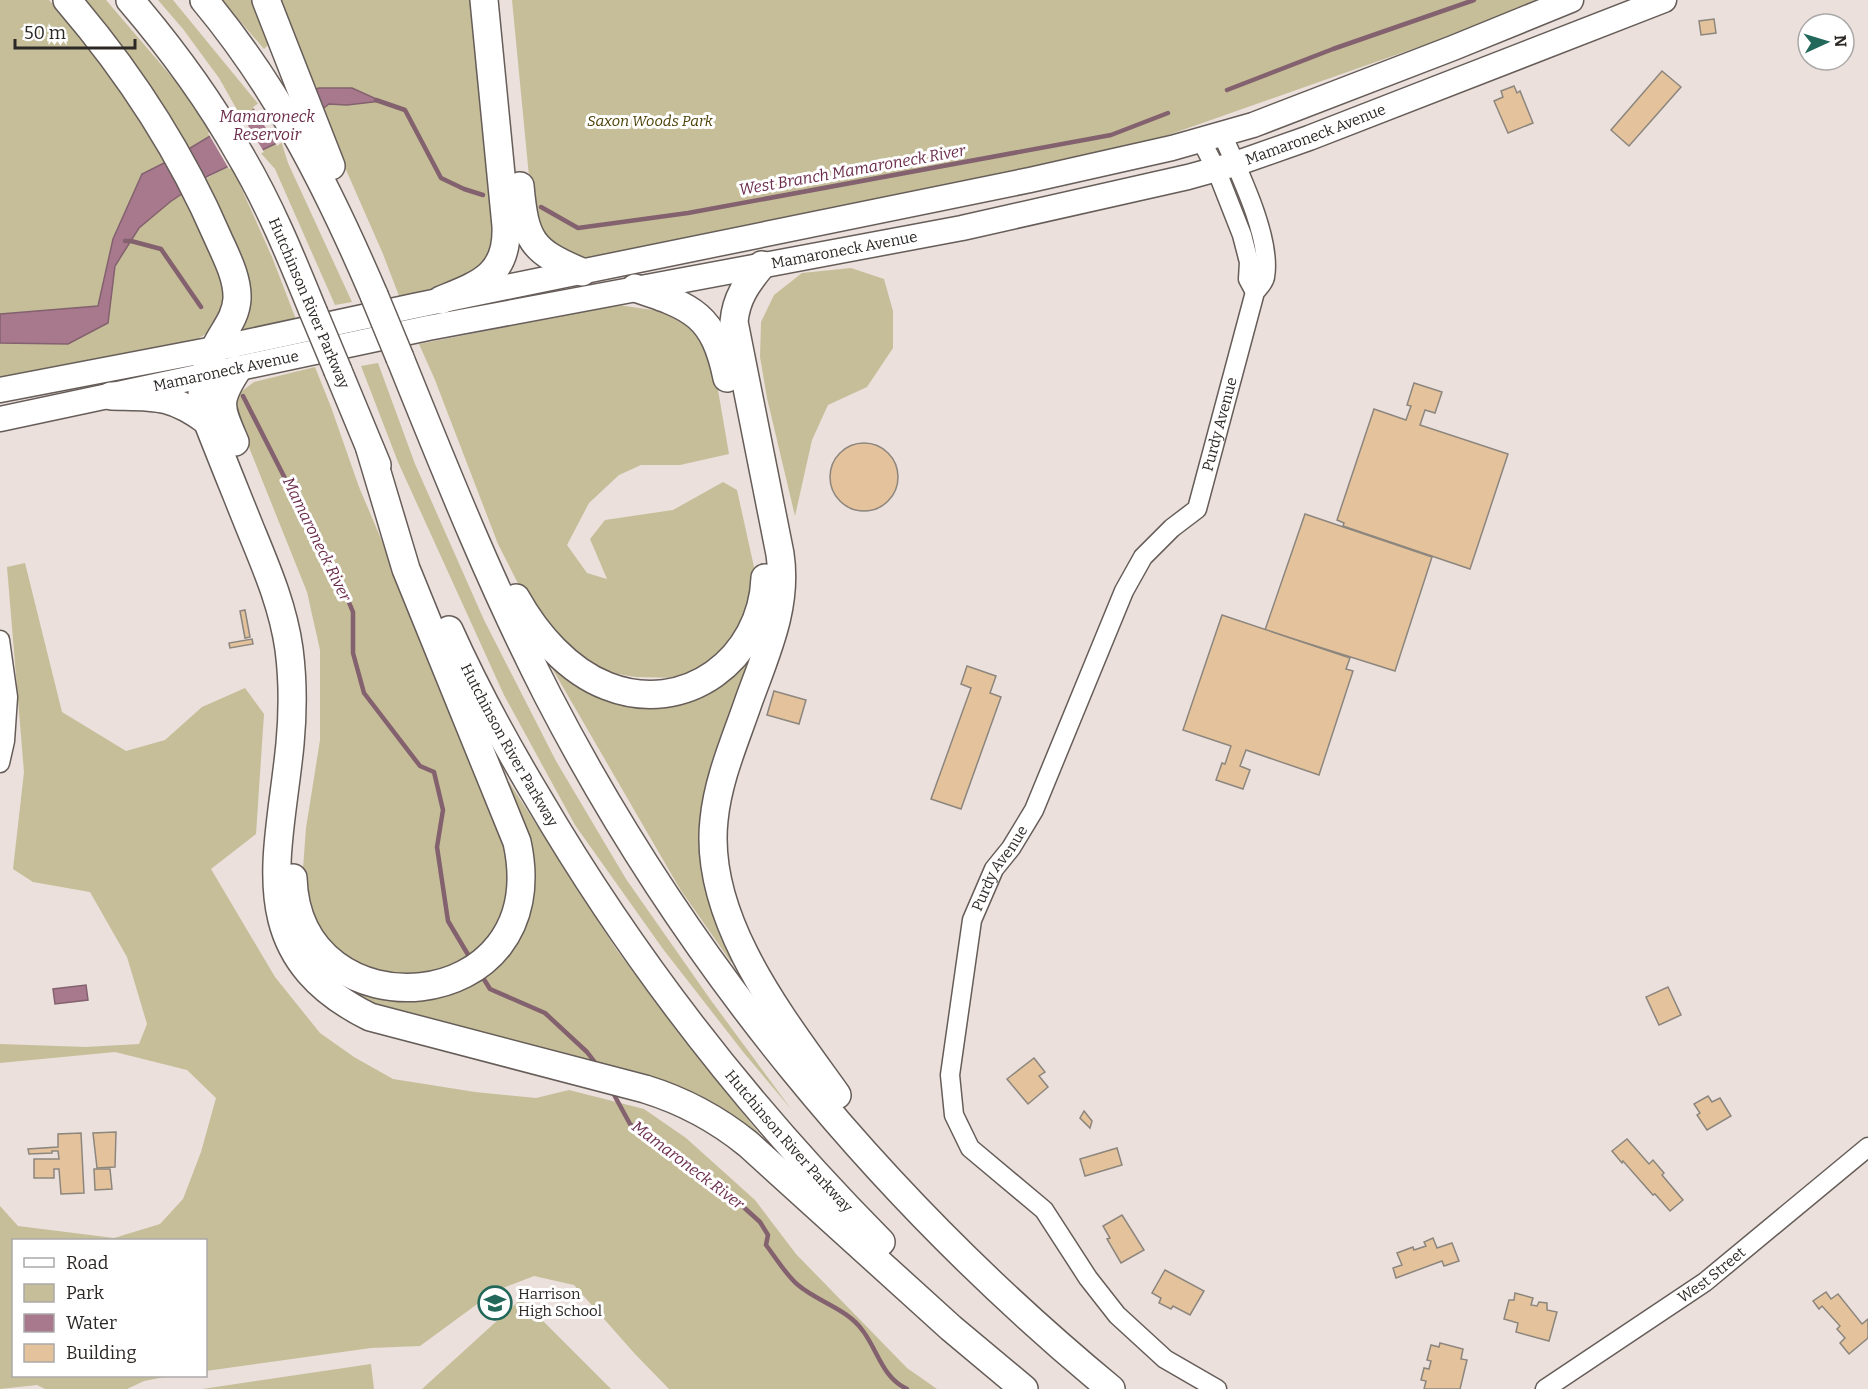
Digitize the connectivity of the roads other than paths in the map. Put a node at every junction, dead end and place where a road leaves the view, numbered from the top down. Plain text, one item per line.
1 (67, 0) edge
2 (130, 0) edge
3 (204, 0) edge
4 (266, 0) edge
5 (484, 0) edge
6 (502, 0) edge
7 (1571, 0) edge
8 (1664, 0) edge
9 (1211, 137) junction
10 (317, 152) junction
11 (1225, 167) junction
12 (762, 265) junction
13 (582, 272) junction
14 (634, 288) junction
15 (441, 300) junction
16 (214, 349) junction
17 (238, 369) junction
18 (206, 375) junction
19 (0, 390) edge
20 (111, 396) junction
21 (0, 419) edge
22 (207, 421) junction
23 (370, 449) junction
24 (452, 486) junction
25 (0, 639) edge
26 (0, 763) edge
27 (1868, 1146) edge
28 (920, 1214) junction
29 (1024, 1389) edge
30 (1041, 1389) edge
31 (1111, 1389) edge
32 (1217, 1389) edge
33 (1545, 1389) edge

1 - 16 highway
2 - 23 highway, Hutchinson River Parkway, bridge
3 - 10 highway
4 - 10 highway
5 - 15 highway
6 - 13 highway
7 - 9 main road, Mamaroneck Avenue
8 - 11 main road, Mamaroneck Avenue
9 - 11 street, Purdy Avenue
9 - 13 main road, Mamaroneck Avenue
10 - 24 highway, bridge
11 - 12 main road, Mamaroneck Avenue
11 - 32 street, Purdy Avenue
12 - 14 main road, Mamaroneck Avenue
12 - 28 highway
13 - 15 main road, Mamaroneck Avenue
14 - 17 main road, Mamaroneck Avenue
14 - 24 highway
15 - 16 main road, Mamaroneck Avenue
16 - 18 highway
16 - 19 main road, Mamaroneck Avenue
17 - 18 main road, Mamaroneck Avenue
17 - 23 highway
18 - 20 main road, Mamaroneck Avenue
18 - 22 highway
20 - 21 main road, Mamaroneck Avenue
20 - 22 highway
22 - 29 highway
23 - 30 highway, Hutchinson River Parkway
24 - 28 highway
25 - 26 street
27 - 33 street, West Street
28 - 31 highway

